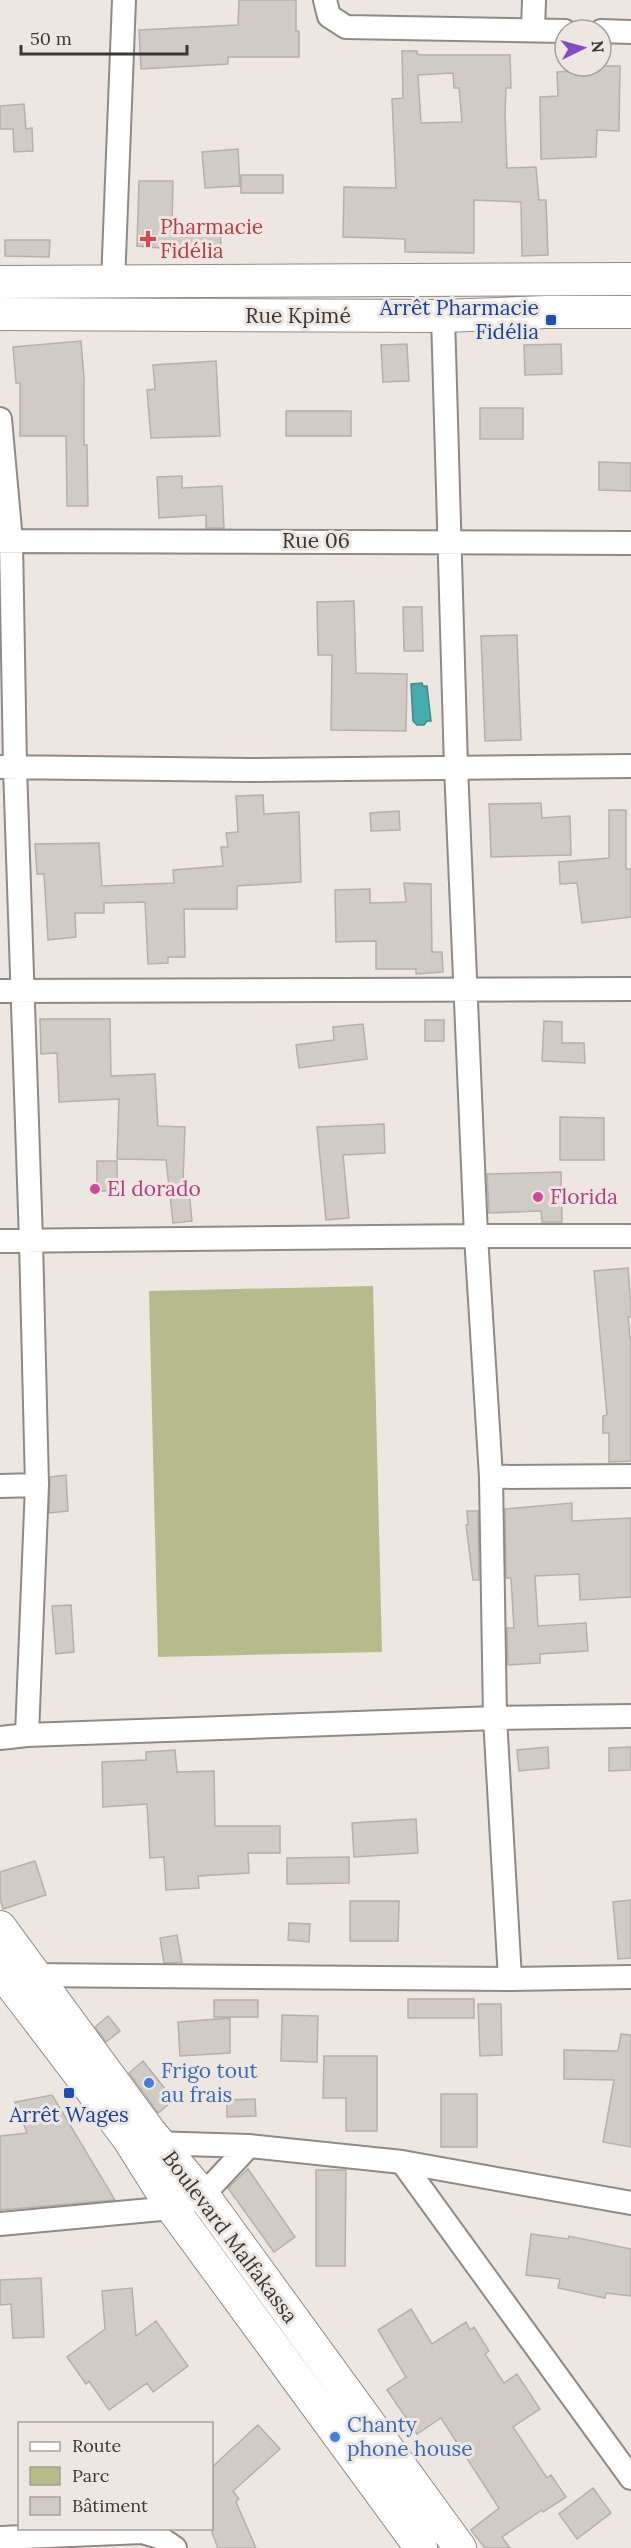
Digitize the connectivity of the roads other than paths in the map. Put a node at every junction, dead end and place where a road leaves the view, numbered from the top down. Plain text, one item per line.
1 (124, 0) edge
2 (325, 0) edge
3 (534, 0) edge
4 (533, 30) junction
5 (553, 31) edge
6 (613, 31) edge
7 (631, 32) edge
8 (631, 279) edge
9 (0, 282) edge
10 (113, 282) junction
11 (631, 312) edge
12 (0, 314) edge
13 (443, 316) junction
14 (0, 419) edge
15 (6, 541) edge
16 (449, 541) junction
17 (631, 543) edge
18 (631, 766) edge
19 (8, 767) edge
20 (456, 767) junction
21 (466, 988) junction
22 (631, 989) edge
23 (11, 991) edge
24 (476, 1236) junction
25 (631, 1236) edge
26 (0, 1241) edge
27 (32, 1241) junction
28 (631, 1476) edge
29 (491, 1477) junction
30 (37, 1485) junction
31 (0, 1486) edge
32 (631, 1716) edge
33 (495, 1718) junction
34 (27, 1735) junction
35 (0, 1738) edge
36 (0, 1927) edge
37 (1, 1971) edge
38 (35, 1977) junction
39 (631, 1977) edge
40 (510, 1979) junction
41 (128, 2138) junction
42 (160, 2145) junction
43 (249, 2146) junction
44 (402, 2162) junction
45 (203, 2195) junction
46 (631, 2203) edge
47 (172, 2208) junction
48 (0, 2224) edge
49 (621, 2452) edge
50 (631, 2478) edge
51 (0, 2538) edge
52 (175, 2548) edge
53 (421, 2548) edge
54 (460, 2548) edge

1 - 10 street
2 - 4 street
3 - 4 street
4 - 5 street
6 - 7 street
8 - 10 main road, Rue Kpimé
9 - 10 main road, Rue Kpimé
11 - 13 main road, Rue Kpimé
12 - 13 main road, Rue Kpimé
13 - 16 street
14 - 15 street
15 - 16 street, Rue 06
15 - 19 street
16 - 17 street, Rue 06
16 - 20 street
18 - 20 street
19 - 20 street
19 - 23 street
20 - 21 street
21 - 22 street
21 - 23 street
21 - 24 street
23 - 27 street
24 - 25 street
24 - 27 street
24 - 29 street
26 - 27 street
27 - 30 street
28 - 29 street
29 - 33 street
30 - 31 street
30 - 34 street
32 - 33 street
33 - 34 street
33 - 40 street
34 - 35 street
36 - 38 main road, Boulevard Malfakassa
37 - 38 street
37 - 41 main road, Boulevard Malfakassa
38 - 40 street
38 - 42 main road, Boulevard Malfakassa
39 - 40 street
41 - 42 street
41 - 47 main road, Boulevard Malfakassa
42 - 43 street
42 - 45 main road, Boulevard Malfakassa
43 - 44 street
43 - 45 street
44 - 46 street
44 - 49 street
45 - 47 street
45 - 54 main road, Boulevard Malfakassa
47 - 48 street
47 - 53 main road, Boulevard Malfakassa
49 - 50 street
51 - 52 street

